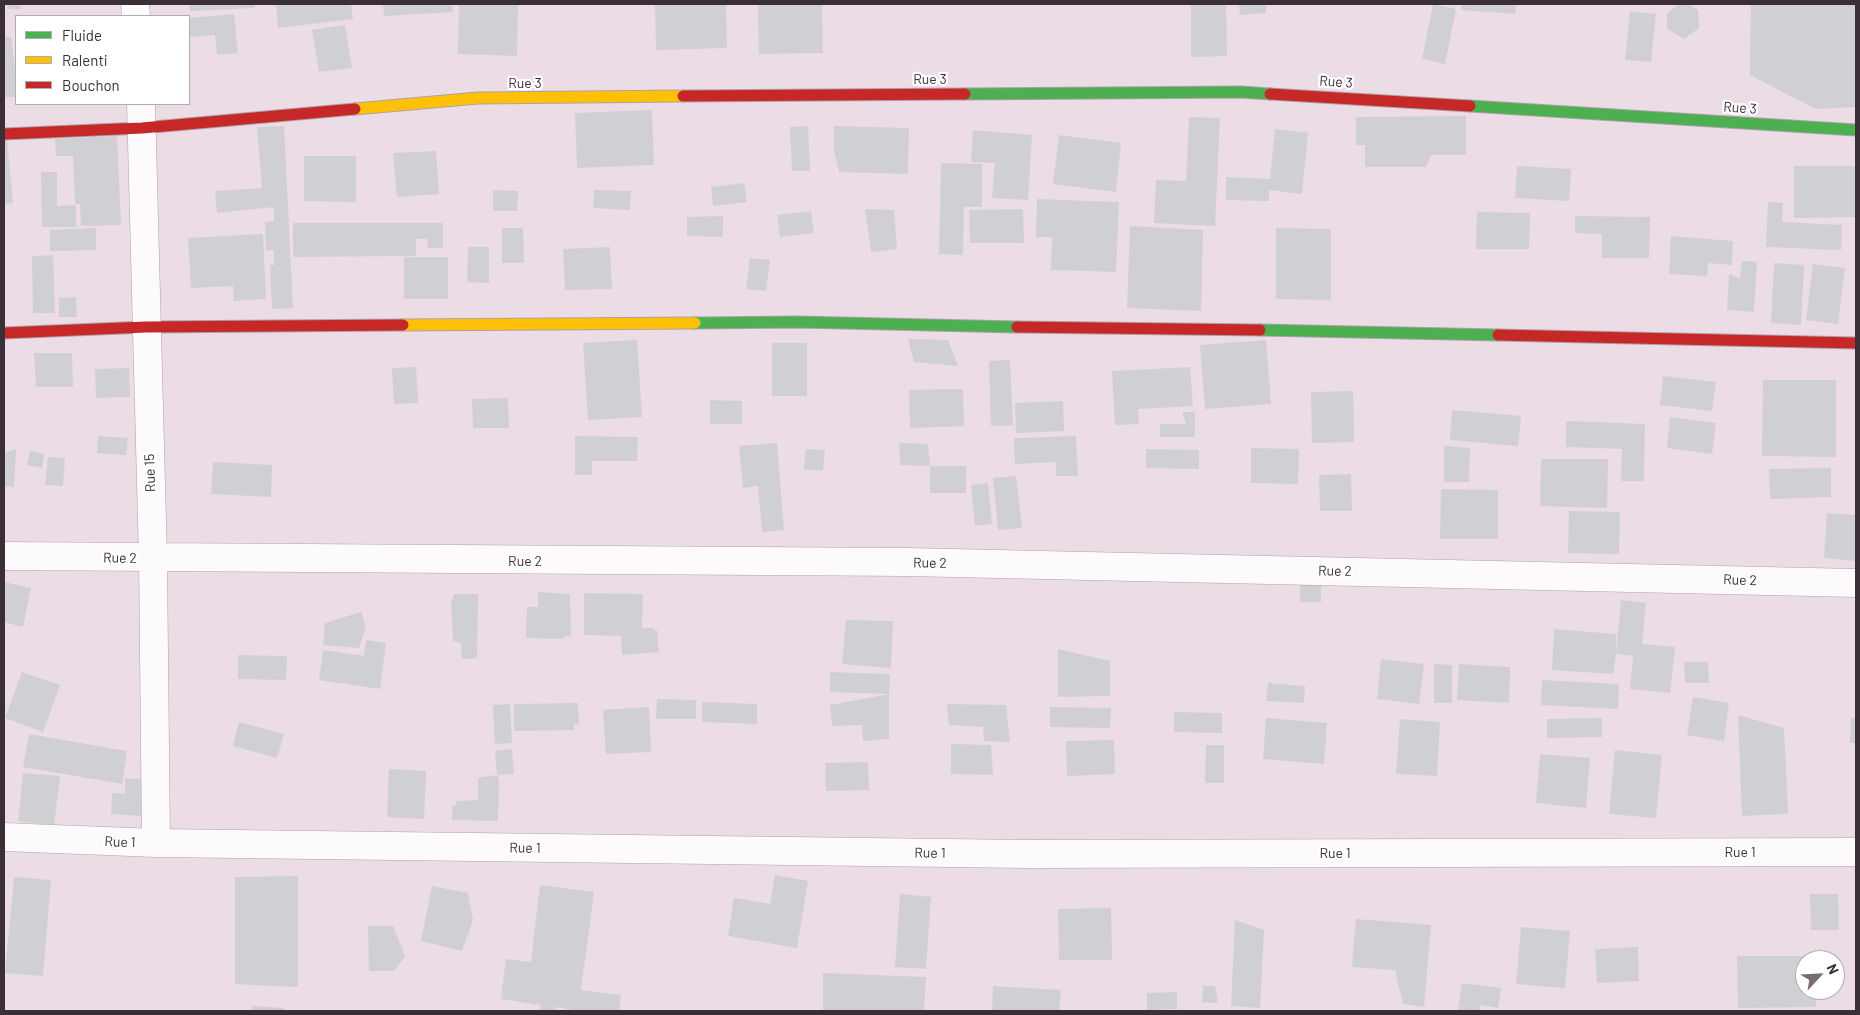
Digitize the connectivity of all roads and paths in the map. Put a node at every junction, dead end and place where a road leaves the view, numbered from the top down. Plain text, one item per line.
1 (142, 116) edge
2 (1856, 130) edge
3 (4, 134) edge
4 (146, 327) junction
5 (4, 333) edge
6 (1856, 343) edge
7 (4, 556) edge
8 (153, 559) junction
9 (1856, 583) edge
10 (4, 837) edge
11 (156, 843) junction
12 (1856, 852) edge

1 - 2 street, Rue 3
1 - 3 street, Rue 3
1 - 4 street, Rue 15
4 - 5 street
4 - 6 street
4 - 8 street, Rue 15
7 - 8 street, Rue 2
8 - 9 street, Rue 2
8 - 11 street, Rue 15
10 - 11 street, Rue 1
11 - 12 street, Rue 1

